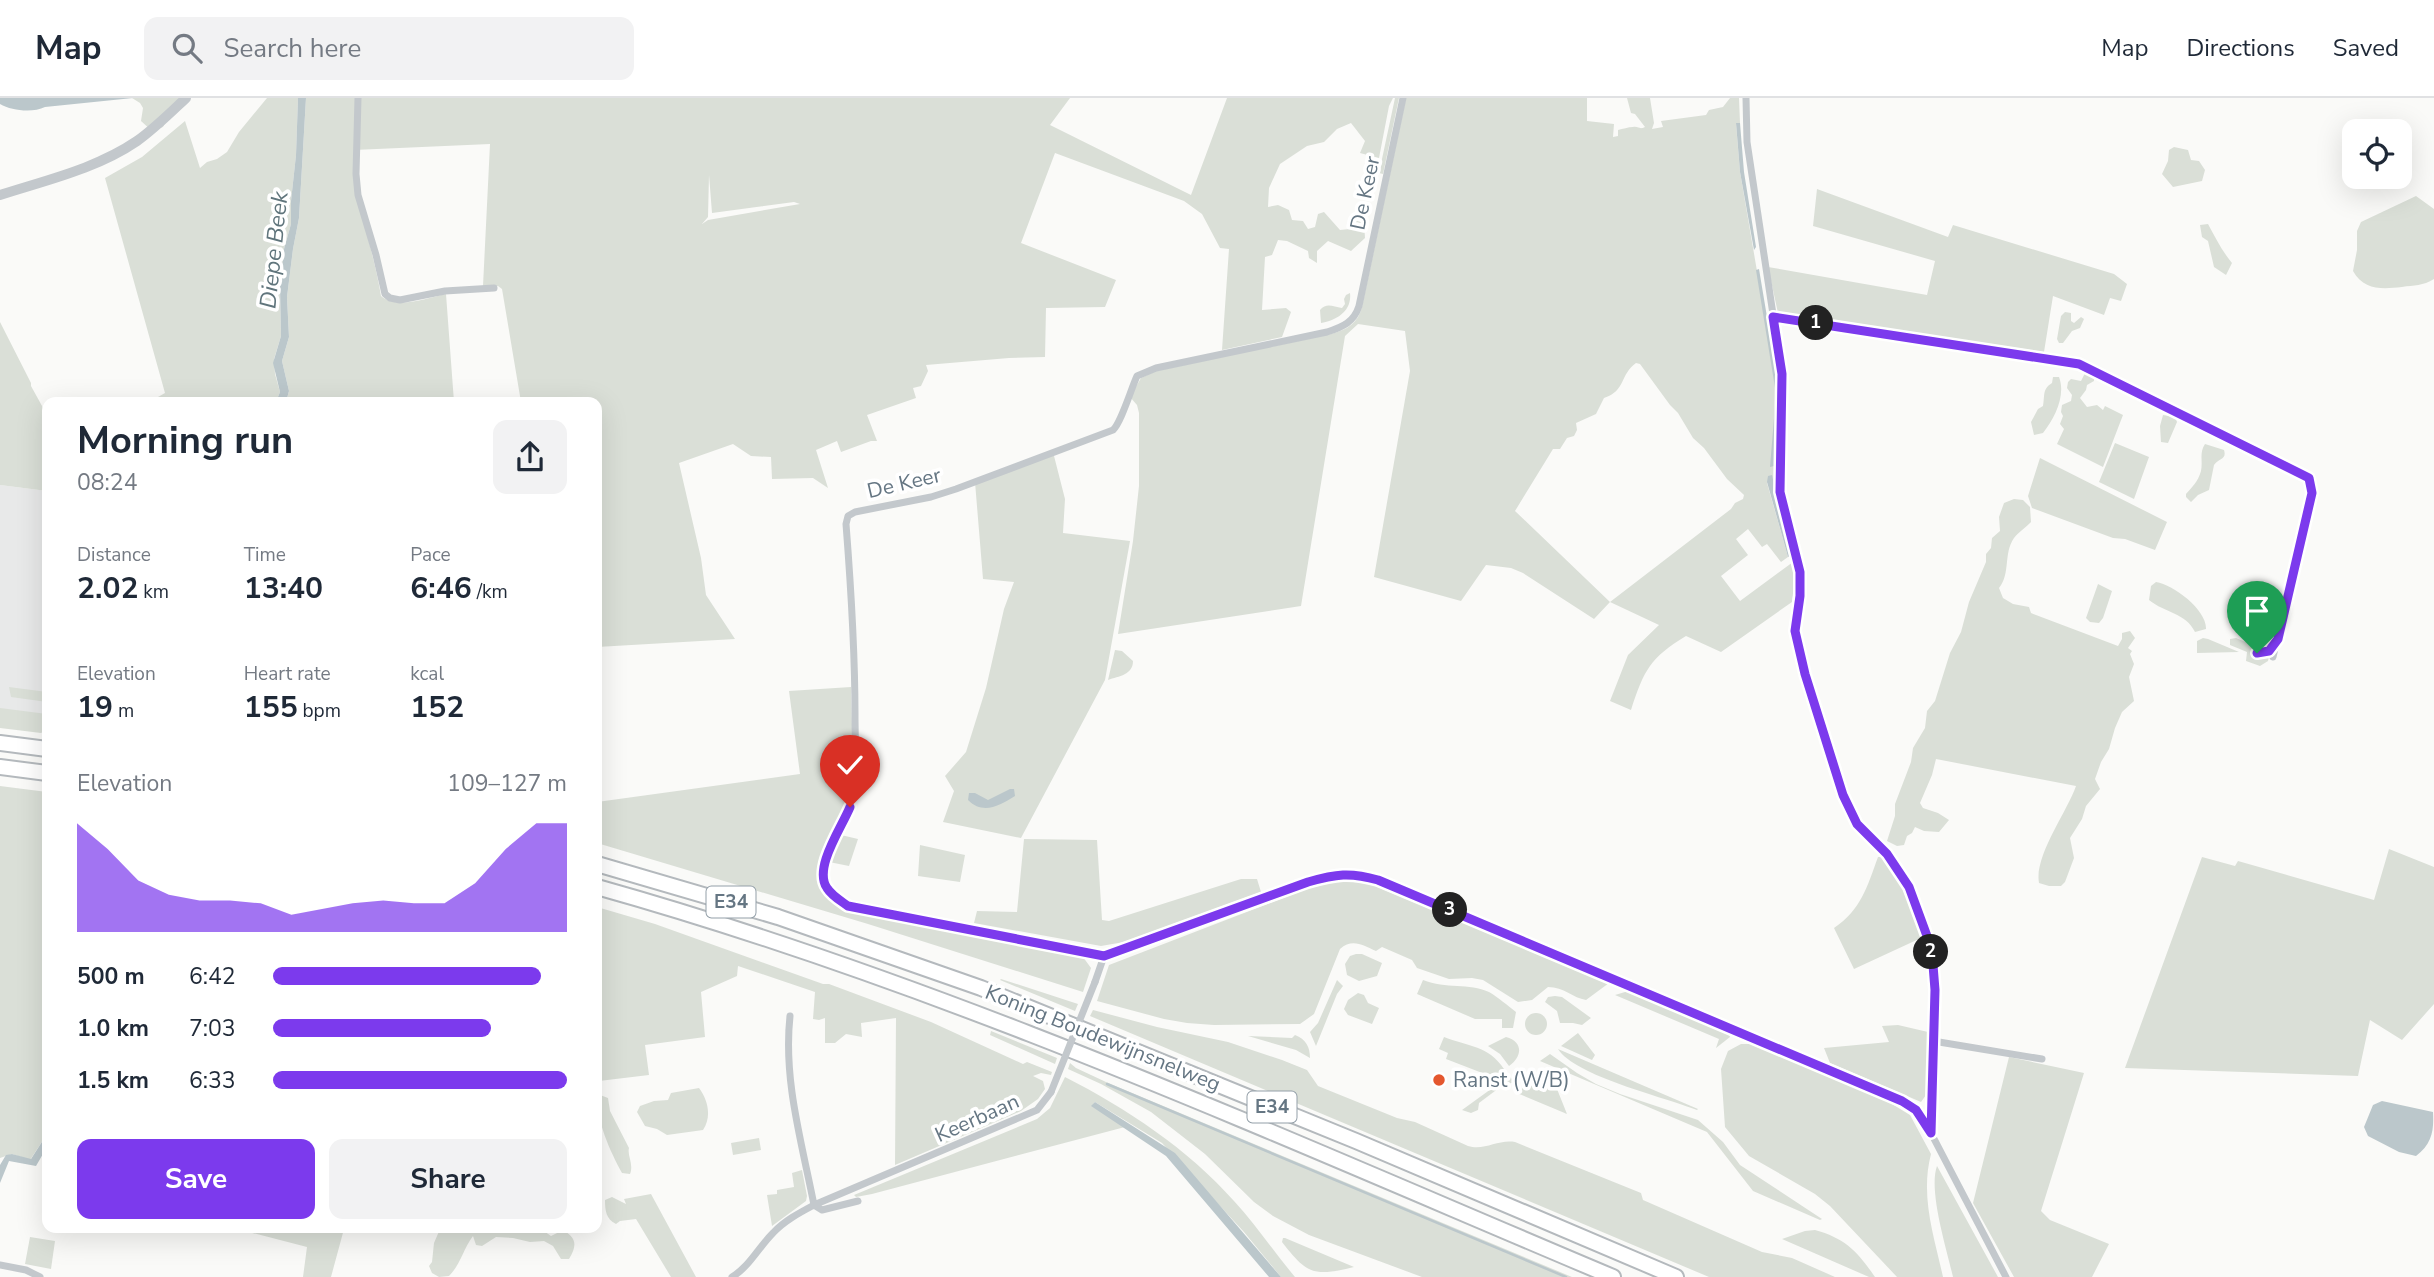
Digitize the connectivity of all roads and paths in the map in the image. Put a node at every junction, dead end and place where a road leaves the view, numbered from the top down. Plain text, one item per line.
1 (186, 98) edge
2 (358, 98) edge
3 (1403, 98) edge
4 (1746, 98) edge
5 (0, 195) edge
6 (494, 288) dead end
7 (1773, 317) junction
8 (2274, 648) junction
9 (2257, 653) dead end
10 (2273, 657) dead end
11 (0, 743) edge
12 (42, 749) edge
13 (0, 767) edge
14 (42, 772) edge
15 (602, 865) edge
16 (602, 888) edge
17 (1104, 956) junction
18 (790, 1016) dead end
19 (1933, 1041) junction
20 (2042, 1059) dead end
21 (1931, 1133) junction
22 (858, 1201) dead end
23 (814, 1205) junction
24 (0, 1265) edge
25 (40, 1277) edge
26 (732, 1277) edge
27 (1613, 1277) edge
28 (1676, 1277) edge
29 (2006, 1277) edge

1 - 5 street
2 - 6 street
3 - 17 street, De Keer
4 - 7 street
7 - 8 street
7 - 19 street
8 - 9 street
8 - 10 street
11 - 12 highway
13 - 14 highway
15 - 28 highway, Koning Boudewijnsnelweg / E34
16 - 27 highway, Koning Boudewijnsnelweg / E34
17 - 21 street
17 - 23 street, Keerbaan, bridge
18 - 23 street
19 - 20 street
19 - 21 street
21 - 29 street
22 - 23 street
23 - 26 street, Keerbaan
24 - 25 street

